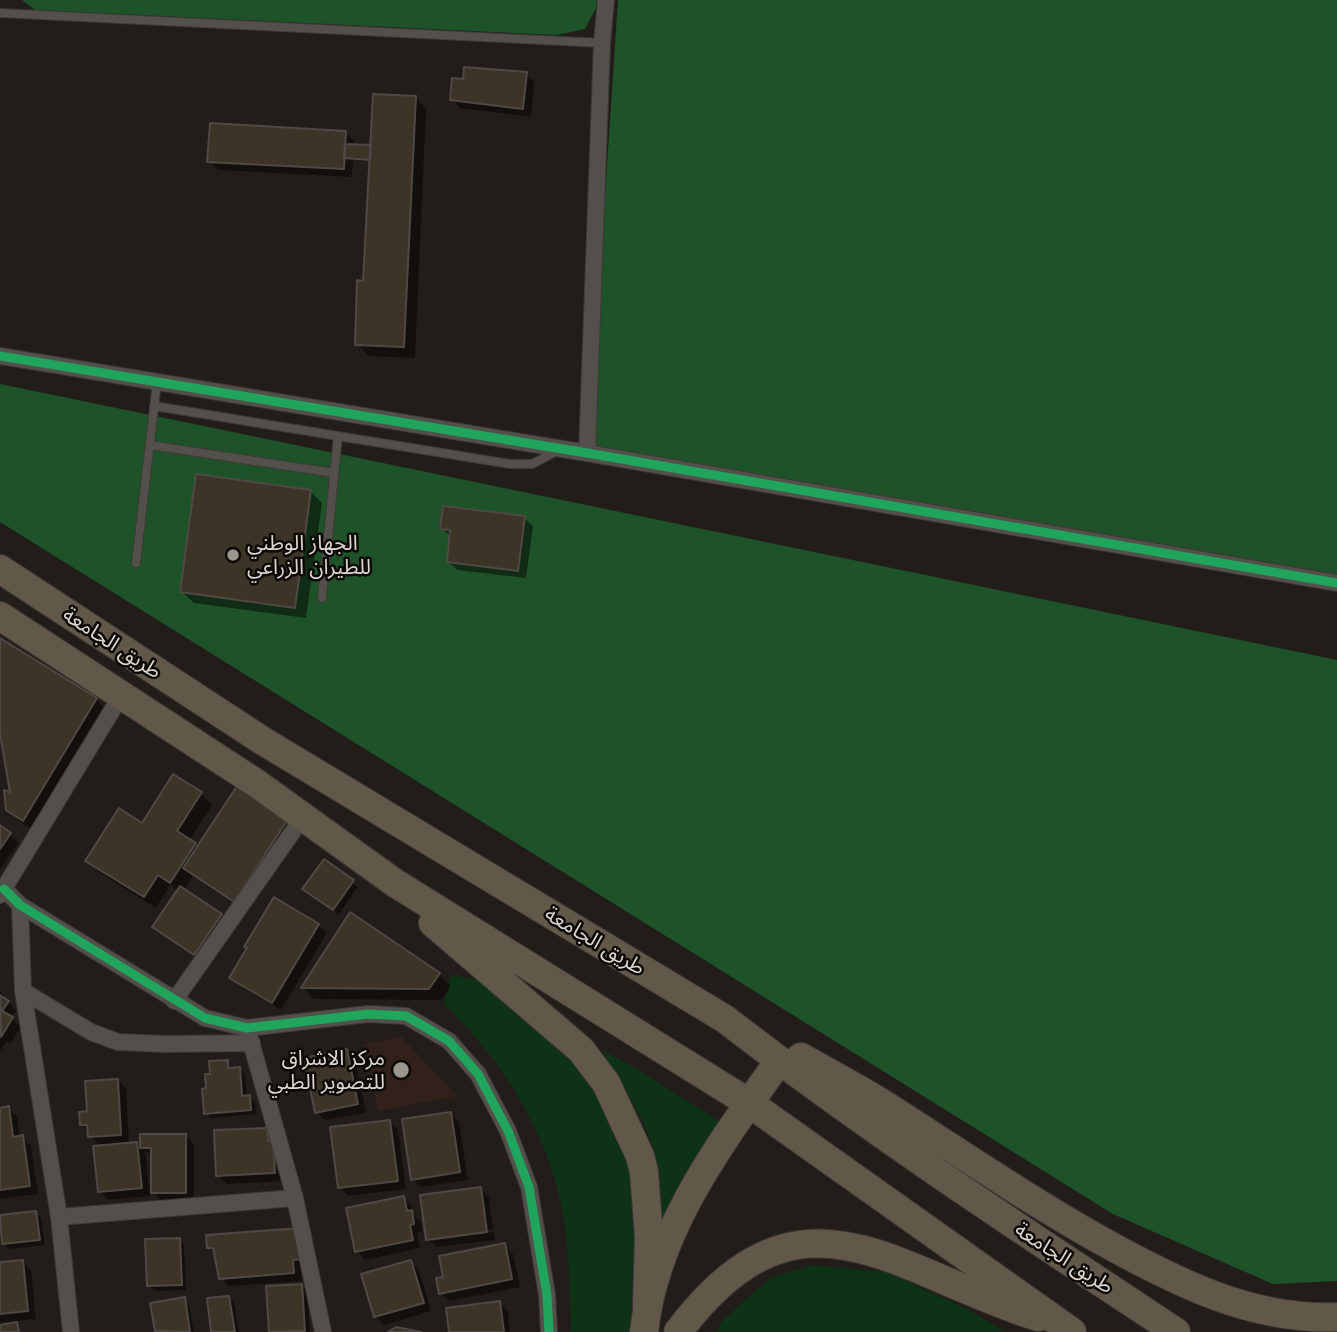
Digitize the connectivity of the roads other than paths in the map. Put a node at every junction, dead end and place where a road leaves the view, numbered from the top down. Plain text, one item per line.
1 (606, 0) edge
2 (0, 13) edge
3 (602, 43) junction
4 (0, 356) edge
5 (157, 382) junction
6 (154, 406) junction
7 (338, 436) junction
8 (150, 445) junction
9 (560, 449) junction
10 (587, 453) junction
11 (334, 473) junction
12 (136, 563) dead end
13 (0, 569) edge
14 (1337, 583) edge
15 (322, 598) dead end
16 (0, 616) edge
17 (122, 694) junction
18 (303, 817) junction
19 (395, 883) junction
20 (2, 892) edge
21 (20, 905) junction
22 (23, 991) junction
23 (174, 1001) junction
24 (725, 1019) junction
25 (249, 1036) junction
26 (779, 1060) junction
27 (749, 1103) junction
28 (295, 1198) junction
29 (59, 1217) junction
30 (1337, 1317) edge
31 (646, 1319) edge
32 (1066, 1328) edge
33 (71, 1332) edge
34 (323, 1332) edge
35 (549, 1332) edge
36 (678, 1332) edge
37 (1176, 1332) edge

1 - 3 street
2 - 3 lane
3 - 10 street
4 - 5 street
5 - 6 lane
5 - 9 street
6 - 7 lane
6 - 8 lane
7 - 9 lane
7 - 11 lane
8 - 11 lane
8 - 12 lane
9 - 10 street
10 - 14 street
11 - 15 lane
13 - 24 highway, طريق الجامعة
16 - 17 highway, طريق الجامعة
17 - 18 highway, طريق الجامعة
17 - 20 street
18 - 19 highway, طريق الجامعة
18 - 23 street
19 - 27 highway, طريق الجامعة
19 - 31 highway
20 - 21 street
21 - 22 street
21 - 23 street
22 - 25 street
22 - 29 street
23 - 25 street
24 - 26 highway, طريق الجامعة
24 - 30 highway
25 - 28 street
25 - 35 street
26 - 27 highway
26 - 37 highway, طريق الجامعة
27 - 31 highway
27 - 32 highway, طريق الجامعة
28 - 29 street
28 - 34 street
29 - 33 street
32 - 36 highway

